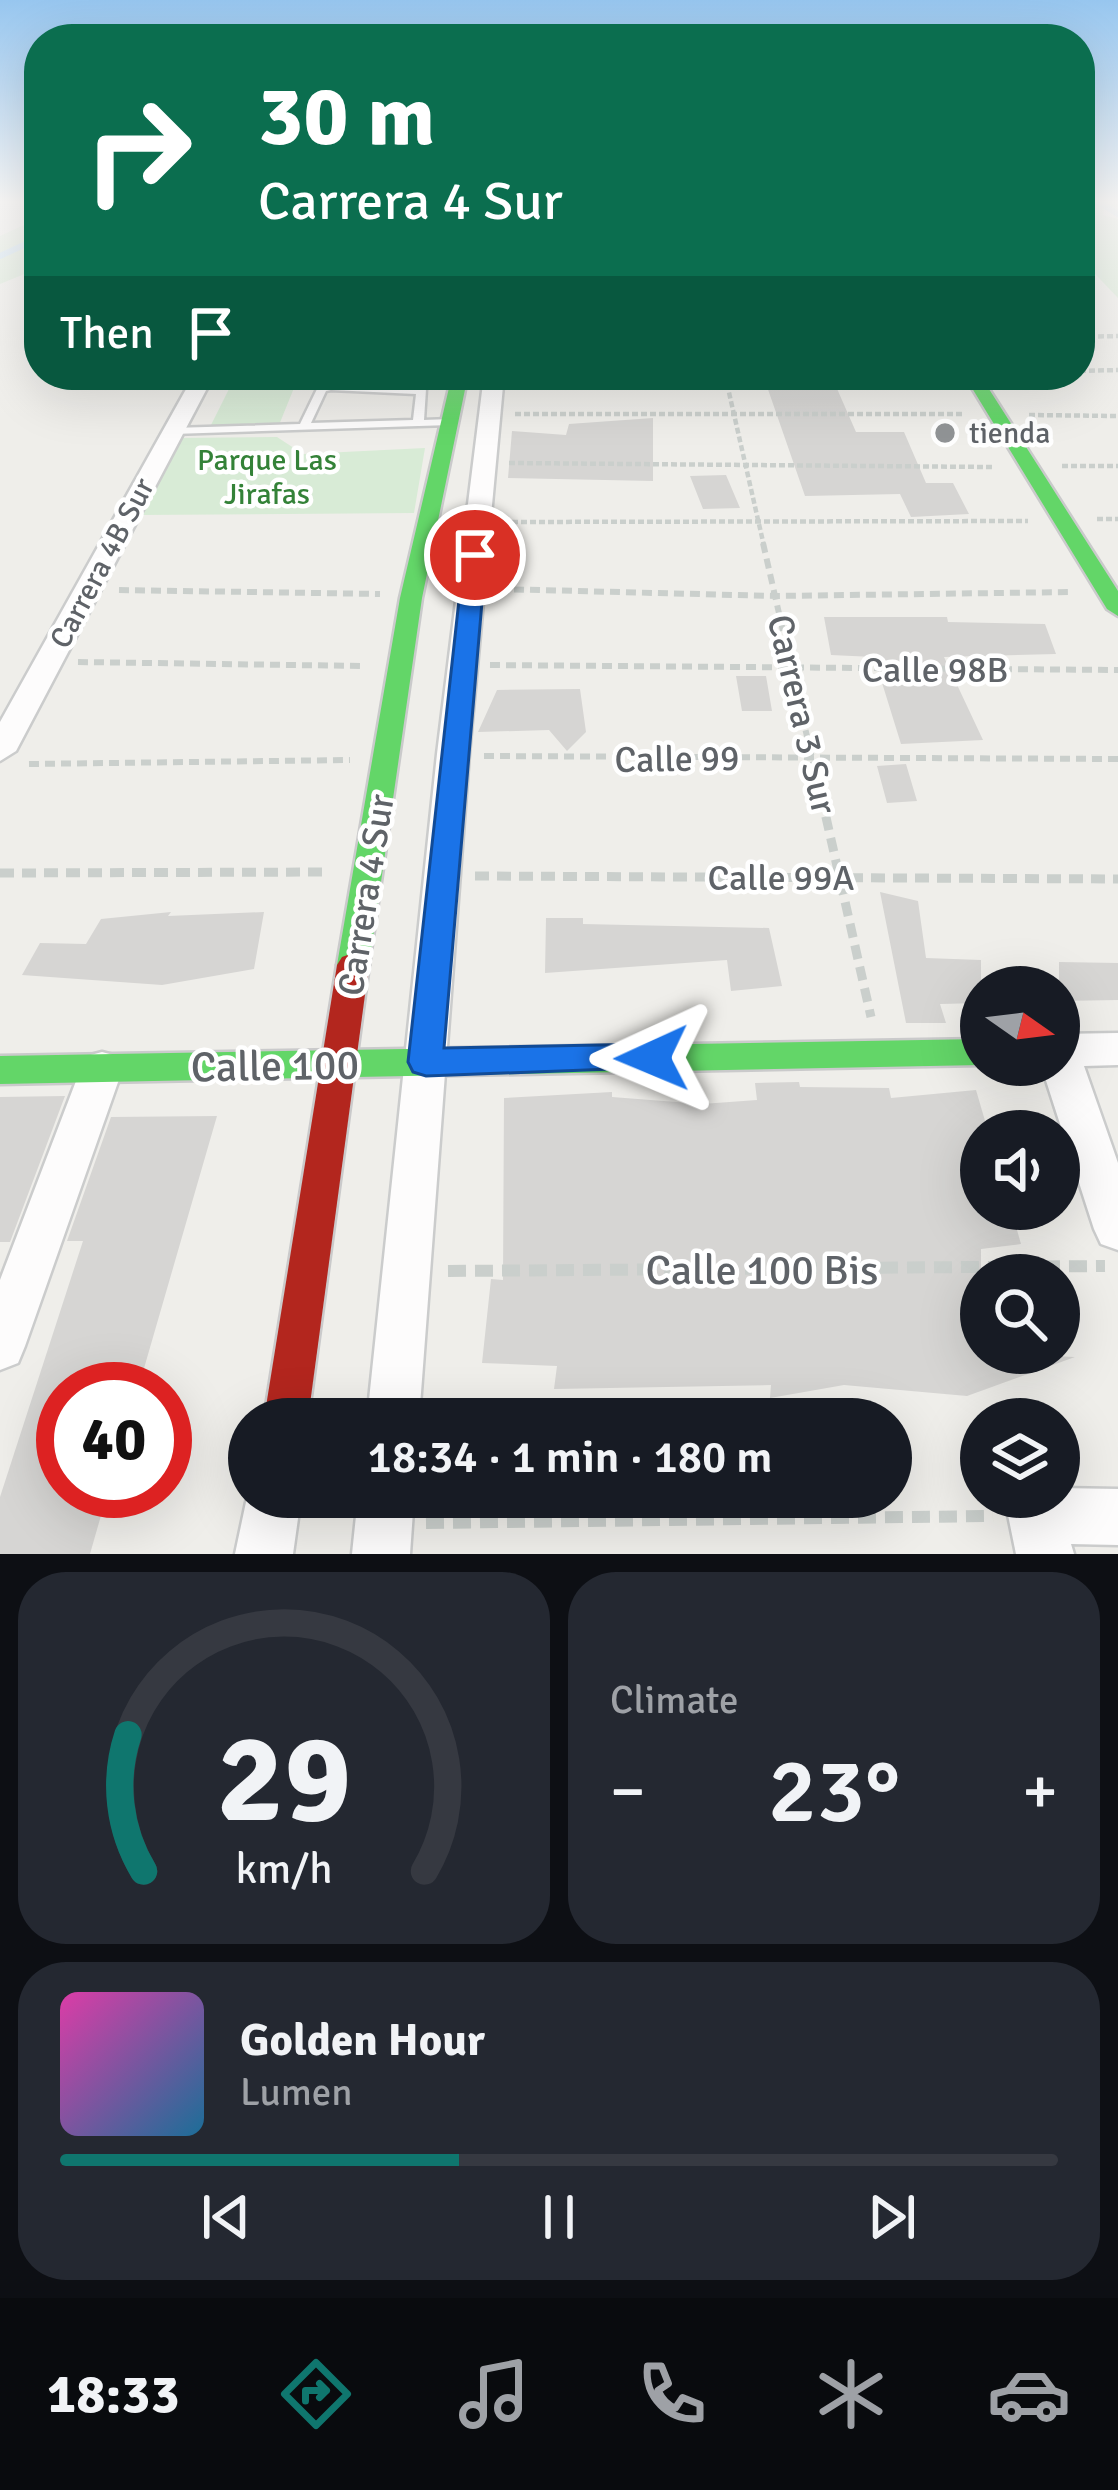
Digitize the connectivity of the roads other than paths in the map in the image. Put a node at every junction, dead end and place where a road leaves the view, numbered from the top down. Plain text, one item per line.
1 (196, 390) edge
2 (322, 390) edge
3 (399, 390) edge
4 (457, 390) edge
5 (492, 390) edge
6 (980, 390) edge
7 (1011, 390) edge
8 (450, 422) junction
9 (418, 423) junction
10 (304, 427) junction
11 (173, 431) junction
12 (1054, 456) junction
13 (1021, 457) junction
14 (1107, 525) edge
15 (1112, 600) edge
16 (11, 758) edge
17 (1118, 1049) edge
18 (960, 1052) edge
19 (1080, 1052) edge
20 (426, 1062) junction
21 (340, 1064) junction
22 (102, 1068) junction
23 (0, 1070) edge
24 (1070, 1086) edge
25 (1118, 1229) edge
26 (0, 1346) edge
27 (289, 1398) edge
28 (395, 1398) edge
29 (1118, 1516) edge
30 (270, 1518) edge
31 (1041, 1534) edge
32 (264, 1554) edge

1 - 11 street, Carrera 4B Sur
2 - 10 lane
3 - 9 lane
4 - 8 street, Carrera 4 Sur
5 - 20 street, Carrera 4 Sur
6 - 13 street
7 - 12 street
8 - 9 lane
8 - 21 street, Carrera 4 Sur
9 - 10 lane
10 - 11 lane
11 - 16 street, Carrera 4B Sur
12 - 13 street
12 - 14 street
13 - 15 street
17 - 19 street
18 - 20 street, Calle 100
20 - 21 street, Calle 100
20 - 28 street, Carrera 4 Sur
21 - 22 street, Calle 100
21 - 27 street, Carrera 4 Sur
22 - 23 street, Calle 100
22 - 26 street
24 - 25 street
29 - 31 street
30 - 32 street

